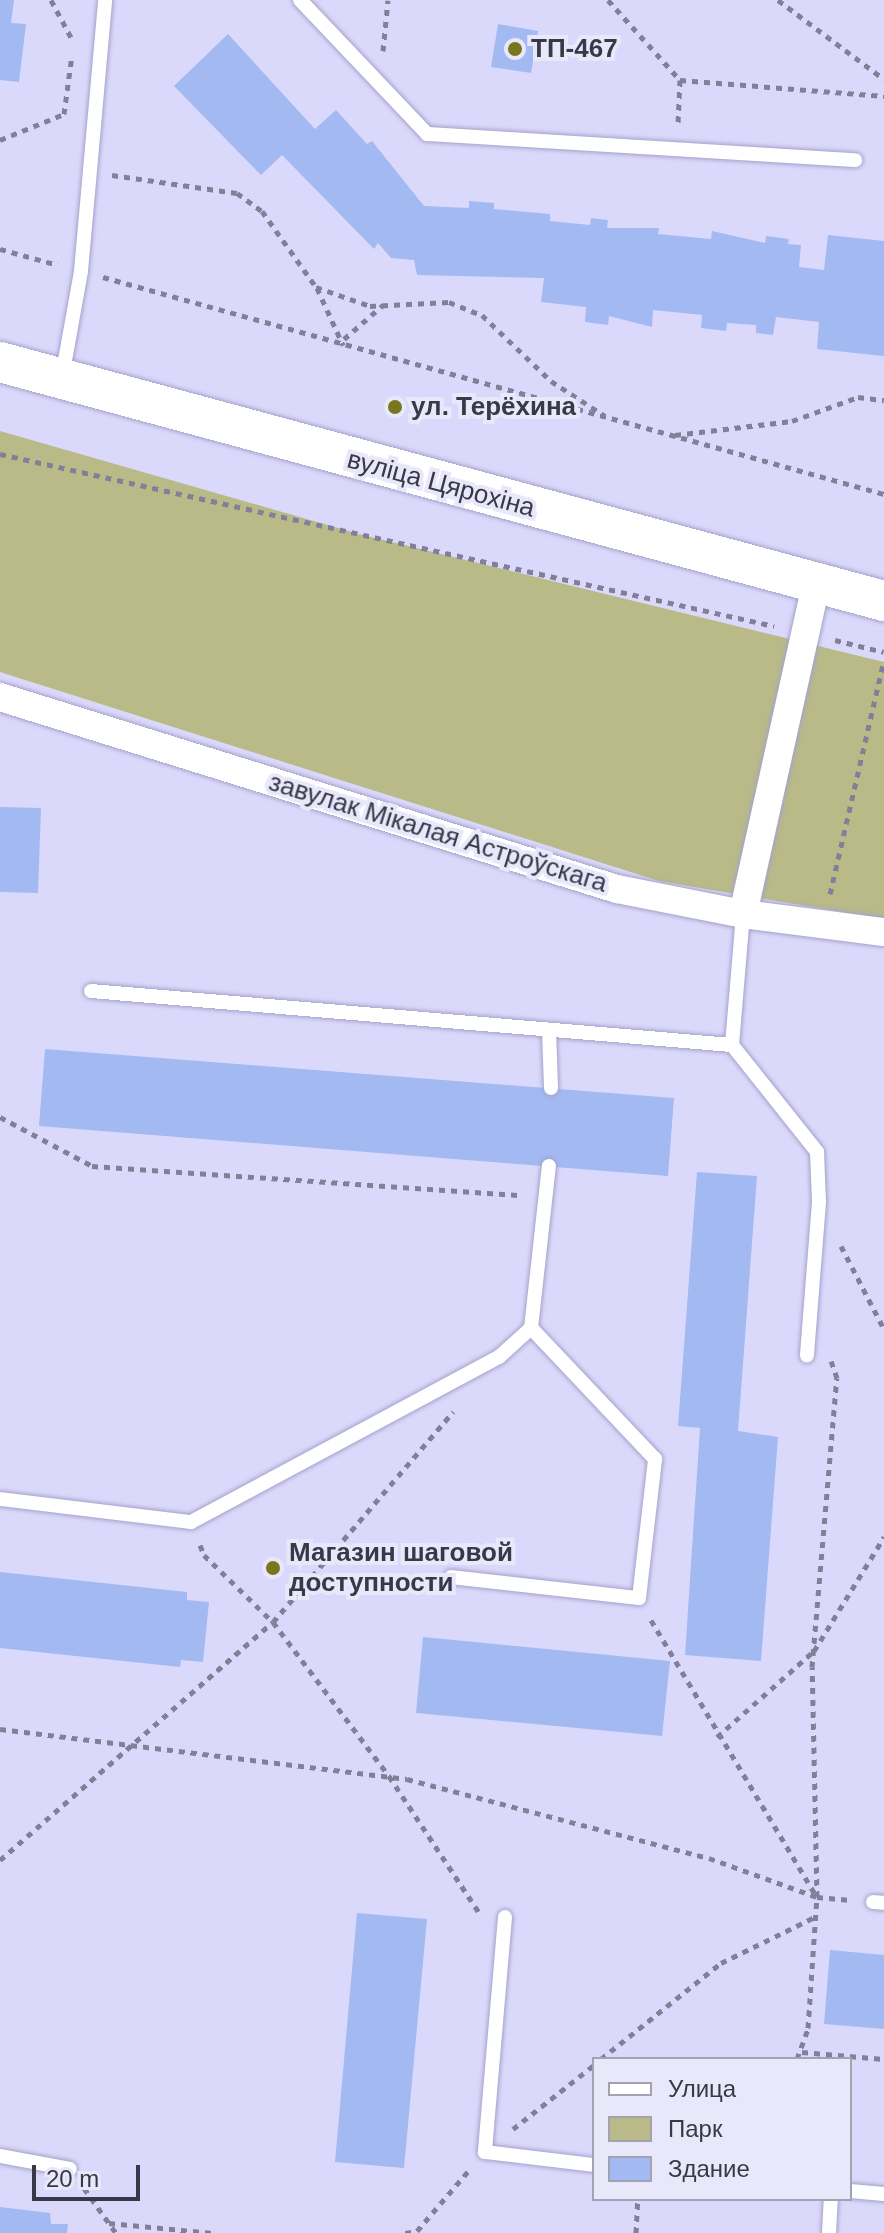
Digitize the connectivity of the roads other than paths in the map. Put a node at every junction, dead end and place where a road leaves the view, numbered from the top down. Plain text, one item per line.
1 (105, 0) edge
2 (300, 0) edge
3 (855, 160) dead end
4 (0, 362) edge
5 (62, 380) junction
6 (816, 586) junction
7 (884, 601) edge
8 (0, 697) edge
9 (743, 914) junction
10 (884, 932) edge
11 (91, 991) dead end
12 (549, 1030) junction
13 (732, 1045) junction
14 (551, 1088) dead end
15 (549, 1166) dead end
16 (531, 1328) junction
17 (807, 1356) dead end
18 (0, 1499) edge
19 (451, 1577) dead end
20 (505, 1917) road end
21 (0, 2156) edge
22 (592, 2165) edge
23 (70, 2169) road end
24 (852, 2191) edge
25 (884, 2194) edge
26 (831, 2201) edge
27 (829, 2233) edge

1 - 5 lane
2 - 3 lane
4 - 5 main road, вуліца Цярохіна
5 - 6 main road, вуліца Цярохіна
6 - 7 main road, вуліца Цярохіна
6 - 9 street
8 - 9 street, завулак Мікалая Астроўскага
9 - 10 street, завулак Мікалая Астроўскага
9 - 13 lane
11 - 12 lane
12 - 13 lane
12 - 14 lane
13 - 17 lane
15 - 16 lane
16 - 18 lane
16 - 19 lane
20 - 22 lane
21 - 23 lane
24 - 25 lane
26 - 27 lane

